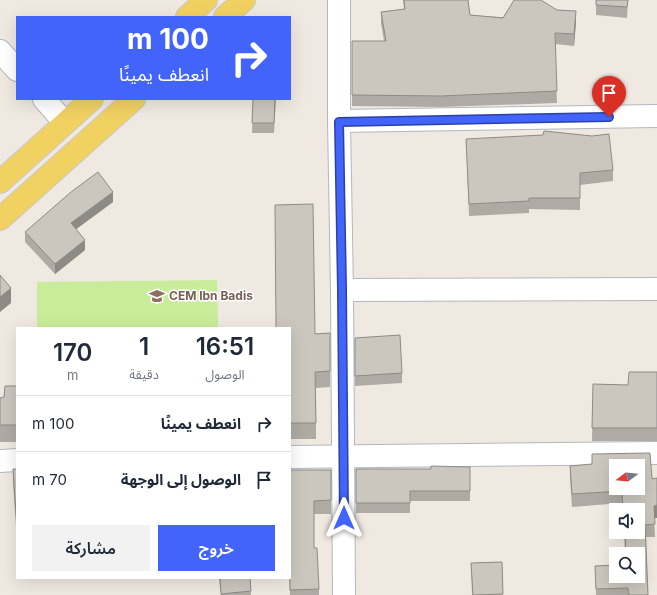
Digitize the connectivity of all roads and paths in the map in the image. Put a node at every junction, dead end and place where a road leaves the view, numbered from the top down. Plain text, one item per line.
1 (206, 0) edge
2 (244, 0) edge
3 (339, 0) edge
4 (188, 16) edge
5 (226, 16) edge
6 (0, 51) edge
7 (16, 69) edge
8 (45, 100) edge
9 (91, 100) edge
10 (133, 100) edge
11 (657, 116) edge
12 (339, 122) junction
13 (65, 123) junction
14 (0, 182) edge
15 (0, 219) edge
16 (657, 289) edge
17 (342, 290) junction
18 (657, 453) edge
19 (343, 456) junction
20 (291, 457) edge
21 (16, 460) edge
22 (0, 461) edge
23 (344, 595) edge

1 - 4 main road
2 - 5 main road
3 - 12 street
6 - 7 street
8 - 13 street
9 - 13 main road
10 - 15 main road
11 - 12 street
12 - 17 street
13 - 14 main road
16 - 17 street
17 - 19 street
18 - 19 street
19 - 20 street
19 - 23 street
21 - 22 street

